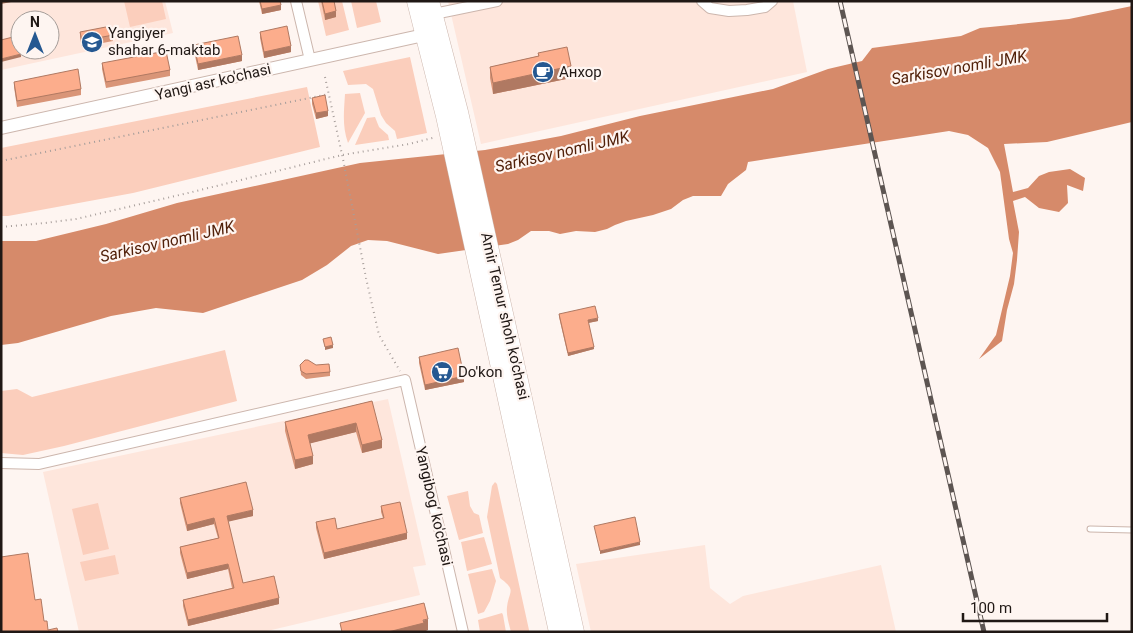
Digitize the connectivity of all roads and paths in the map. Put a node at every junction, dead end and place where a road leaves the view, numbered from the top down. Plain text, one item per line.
1 (296, 1) edge
2 (416, 1) edge
3 (496, 1) edge
4 (702, 1) edge
5 (772, 1) edge
6 (432, 8) edge
7 (424, 35) junction
8 (310, 60) junction
9 (325, 77) dead end
10 (329, 94) junction
11 (452, 114) junction
12 (1, 128) edge
13 (436, 137) dead end
14 (342, 156) junction
15 (1, 160) edge
16 (1, 227) edge
17 (488, 276) junction
18 (405, 380) junction
19 (1, 463) edge
20 (1090, 529) dead end
21 (1132, 530) edge
22 (463, 632) edge
23 (558, 632) edge
24 (575, 632) edge

1 - 8 street
2 - 7 highway, Amir Temur shoh ko'chasi
3 - 6 street
4 - 5 street
6 - 11 highway, Amir Temur shoh ko'chasi
7 - 8 street, Yangi asr ko'chasi
7 - 11 highway, Amir Temur shoh ko'chasi
8 - 12 street, Yangi asr ko'chasi
9 - 10 path
10 - 14 path
10 - 15 path
11 - 17 highway, Amir Temur shoh ko'chasi
13 - 14 path
14 - 16 path
14 - 18 path
17 - 23 highway, Amir Temur shoh ko'chasi
17 - 24 highway, Amir Temur shoh ko'chasi
18 - 19 street
18 - 22 street, Yangibog‘ ko'chasi
20 - 21 lane

